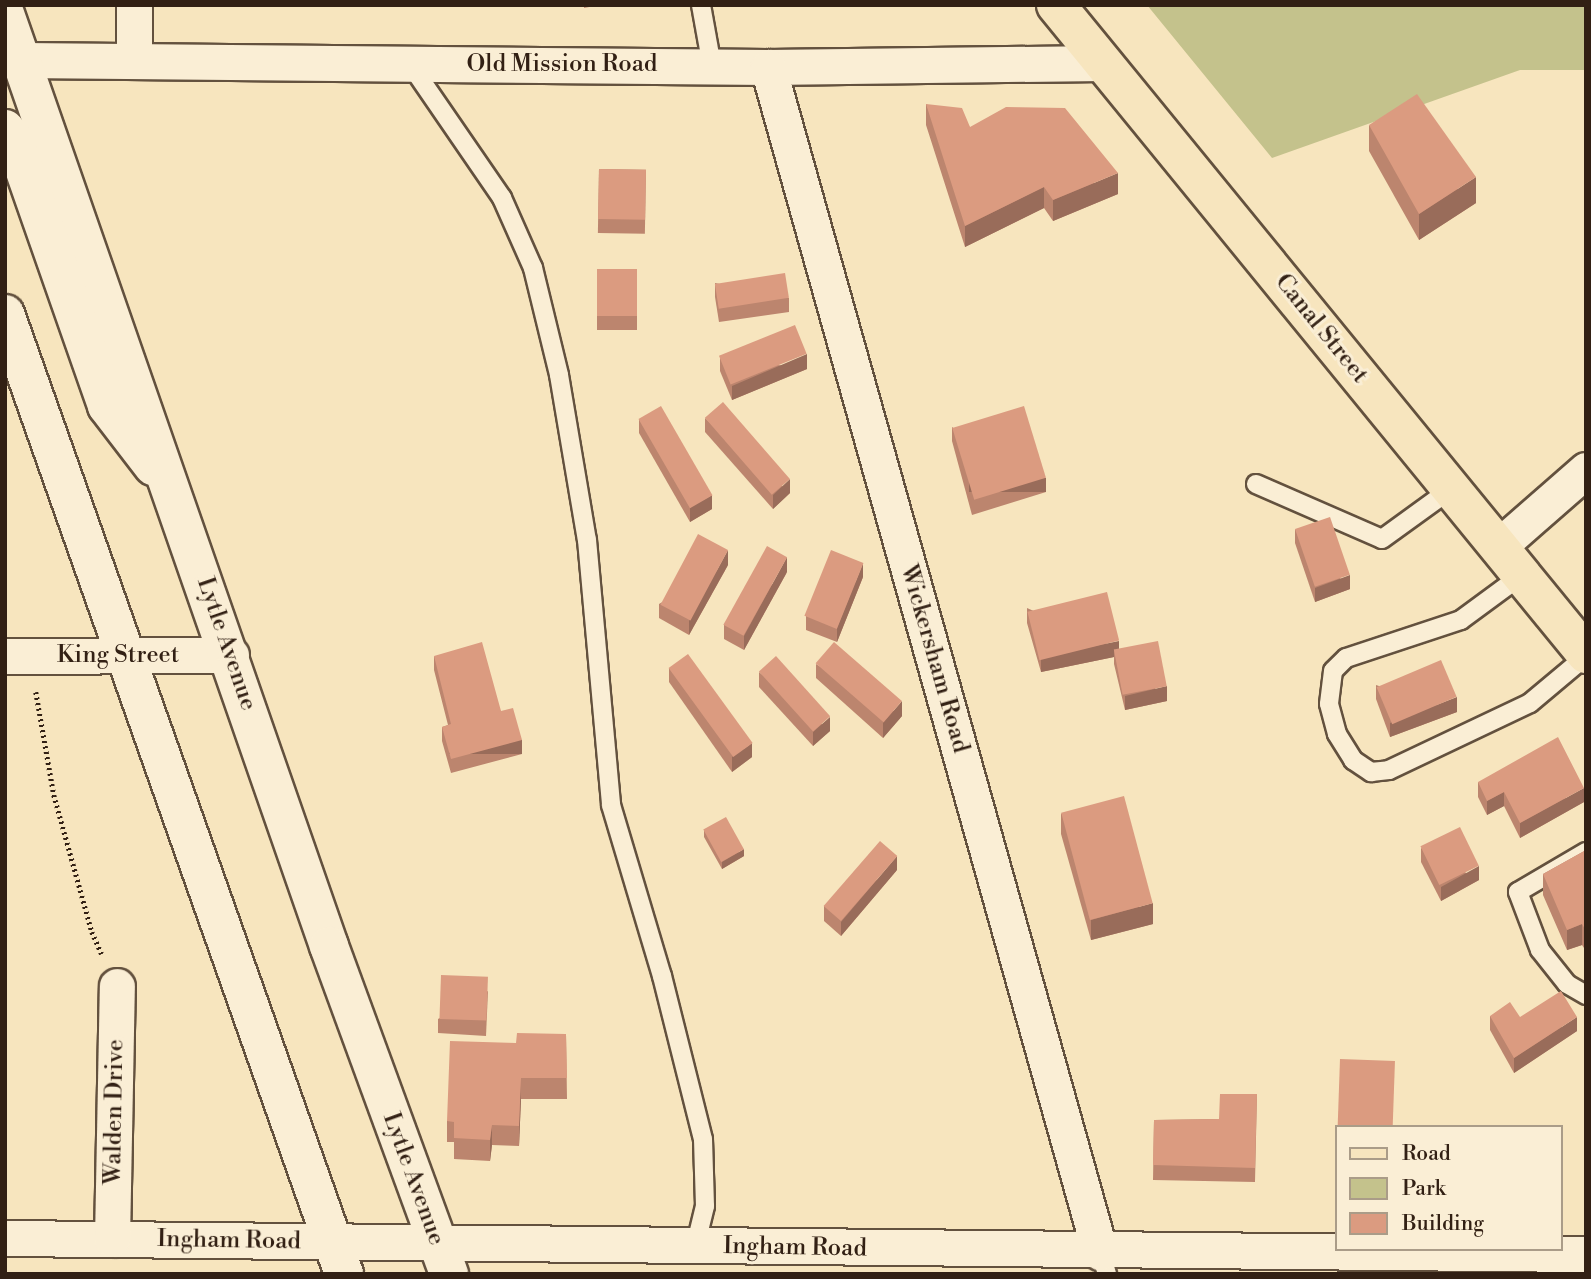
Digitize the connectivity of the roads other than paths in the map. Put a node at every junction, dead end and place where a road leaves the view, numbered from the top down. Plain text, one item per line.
1 (134, 5) edge
2 (701, 5) edge
3 (1056, 5) edge
4 (5, 14) edge
5 (13, 56) edge
6 (134, 61) junction
7 (1103, 63) junction
8 (410, 64) junction
9 (712, 66) junction
10 (768, 66) junction
11 (5, 130) edge
12 (5, 314) edge
13 (1586, 470) edge
14 (1256, 484) dead end
15 (1451, 489) junction
16 (173, 493) junction
17 (1510, 561) junction
18 (230, 655) junction
19 (1586, 655) edge
20 (18, 656) edge
21 (125, 657) junction
22 (1586, 852) edge
23 (117, 986) road end
24 (1586, 995) edge
25 (5, 1238) edge
26 (112, 1239) junction
27 (695, 1247) junction
28 (1586, 1254) edge
29 (338, 1259) edge
30 (442, 1259) edge
31 (1104, 1263) edge
32 (1543, 1264) edge

1 - 6 street
2 - 9 lane
3 - 7 main road, Canal Street
4 - 5 main road, Lytle Avenue
5 - 6 street, Old Mission Road
5 - 16 main road, Lytle Avenue
6 - 8 street, Old Mission Road
7 - 10 street, Old Mission Road
7 - 15 main road, Canal Street
8 - 9 street, Old Mission Road
8 - 27 lane
9 - 10 street, Old Mission Road
10 - 31 street, Wickersham Road
11 - 16 main road
12 - 21 main road
13 - 17 street
14 - 15 lane
15 - 17 main road, Canal Street
16 - 18 main road, Lytle Avenue
17 - 19 main road, Canal Street
17 - 19 lane
18 - 21 street, King Street
18 - 30 main road, Lytle Avenue
20 - 21 street, King Street
21 - 29 main road
22 - 24 lane
23 - 26 street, Walden Drive
25 - 26 street, Ingham Road
26 - 29 street, Ingham Road
27 - 30 street, Ingham Road
27 - 31 street, Ingham Road
28 - 32 street, Ingham Road
29 - 30 street, Ingham Road
31 - 32 street, Ingham Road

